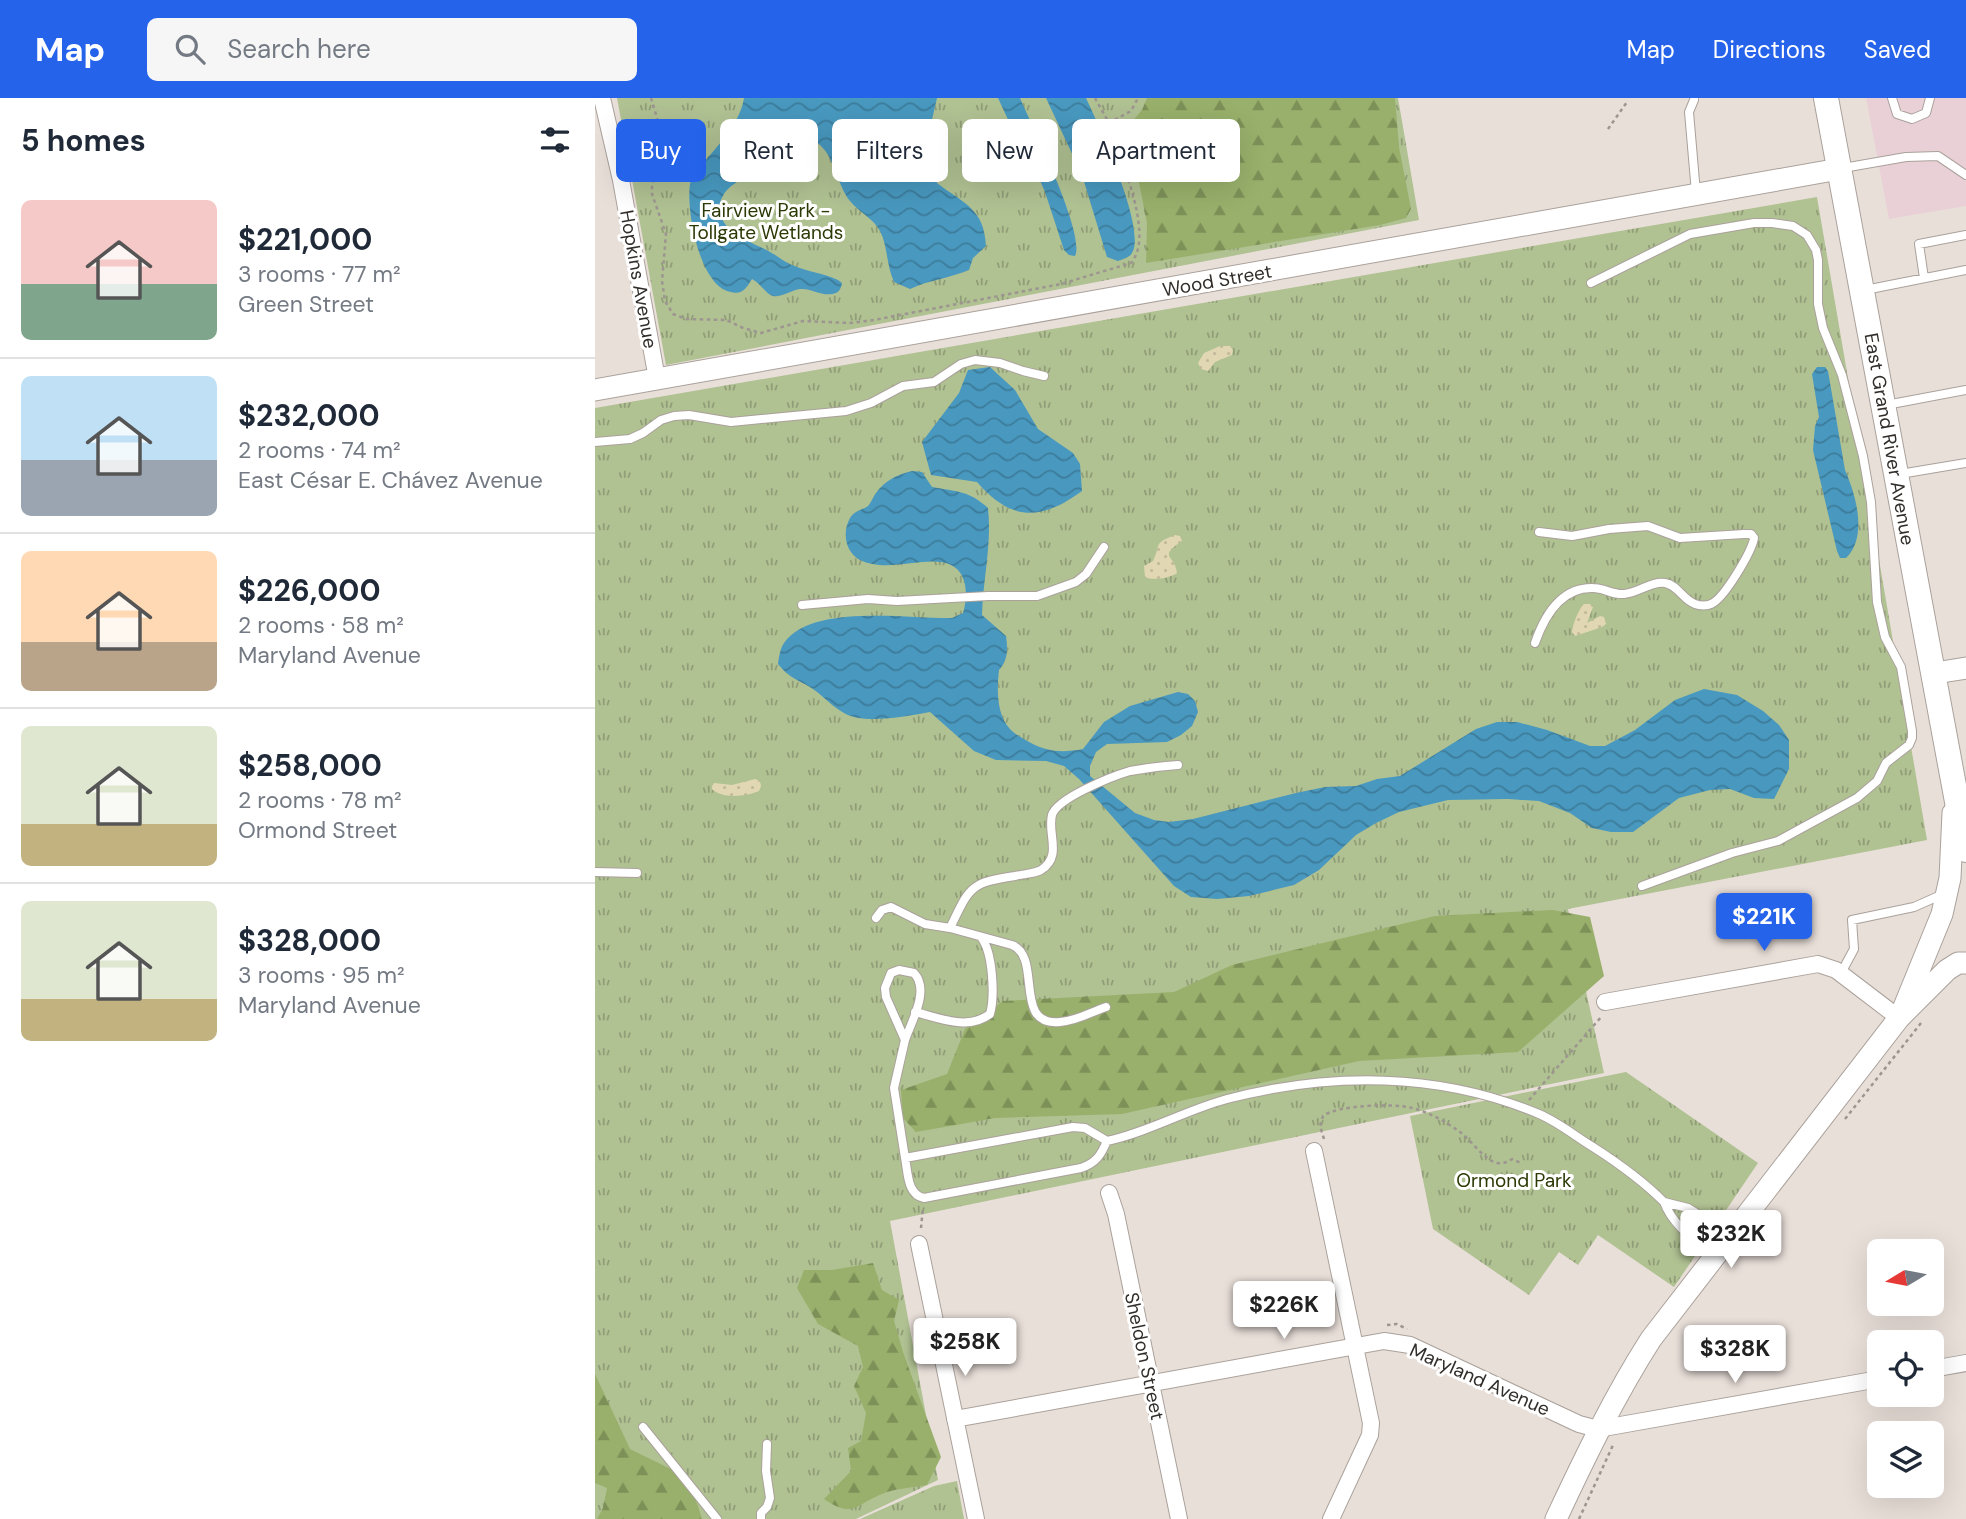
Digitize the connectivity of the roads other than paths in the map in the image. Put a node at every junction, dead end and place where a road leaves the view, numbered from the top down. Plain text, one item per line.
1 (602, 98) edge
2 (1826, 98) edge
3 (1892, 98) edge
4 (1930, 98) edge
5 (1694, 100) dead end
6 (1839, 169) junction
7 (1966, 175) edge
8 (1696, 193) junction
9 (1966, 235) edge
10 (1966, 270) edge
11 (1924, 278) junction
12 (1591, 283) dead end
13 (1862, 290) junction
14 (1044, 376) dead end
15 (657, 379) junction
16 (595, 390) edge
17 (1966, 390) edge
18 (1883, 406) junction
19 (595, 442) edge
20 (1966, 463) edge
21 (1895, 475) junction
22 (1539, 533) dead end
23 (1104, 547) dead end
24 (802, 605) dead end
25 (1535, 643) dead end
26 (1966, 668) edge
27 (1935, 674) junction
28 (1178, 765) dead end
29 (1954, 779) junction
30 (1966, 850) edge
31 (595, 872) edge
32 (638, 873) dead end
33 (1642, 887) dead end
34 (1947, 892) junction
35 (876, 918) dead end
36 (950, 928) junction
37 (981, 937) junction
38 (1966, 963) edge
39 (1841, 974) junction
40 (1106, 1007) dead end
41 (1609, 1008) road end
42 (915, 1012) junction
43 (1899, 1018) junction
44 (905, 1040) junction
45 (1107, 1141) junction
46 (1320, 1149) road end
47 (905, 1158) junction
48 (1109, 1193) dead end
49 (1664, 1202) junction
50 (1732, 1234) junction
51 (919, 1244) road end
52 (1715, 1256) junction
53 (1355, 1347) junction
54 (1966, 1363) edge
55 (1944, 1367) edge
56 (1867, 1380) edge
57 (1150, 1384) junction
58 (955, 1419) junction
59 (643, 1427) dead end
60 (1598, 1429) junction
61 (767, 1444) dead end
62 (717, 1519) edge
63 (761, 1519) edge
64 (976, 1519) edge
65 (1179, 1519) edge
66 (1331, 1519) edge
67 (1556, 1519) edge

1 - 15 street, Hopkins Avenue
2 - 6 main road, East Grand River Avenue
3 - 4 lane
5 - 8 lane
6 - 7 lane
6 - 8 street, Wood Street
6 - 13 main road, East Grand River Avenue
8 - 15 street, Wood Street
9 - 11 lane
10 - 11 lane
11 - 13 lane
12 - 33 lane
13 - 18 main road, East Grand River Avenue
14 - 19 lane
15 - 16 street, Wood Street
17 - 18 lane
18 - 21 main road, East Grand River Avenue
20 - 21 lane
21 - 27 main road, East Grand River Avenue
22 - 25 lane
23 - 24 lane
26 - 27 street
27 - 29 main road, East Grand River Avenue
28 - 36 lane
29 - 30 main road, East Grand River Avenue
29 - 34 street
31 - 32 lane
34 - 39 lane
34 - 43 street
35 - 36 lane
36 - 37 lane
37 - 40 lane
37 - 42 lane
38 - 43 street
39 - 41 street
39 - 43 street
42 - 44 lane
42 - 44 lane
43 - 50 street
44 - 47 lane
45 - 47 lane
45 - 47 lane
45 - 49 lane
46 - 53 street
48 - 57 street, Sheldon Street
49 - 50 lane
49 - 52 lane
50 - 52 street
51 - 58 street
52 - 60 street
53 - 57 street, Maryland Avenue
53 - 60 street, Maryland Avenue
53 - 66 street
54 - 55 street
56 - 60 street
57 - 58 street, Maryland Avenue
57 - 65 street, Sheldon Street
58 - 64 street
59 - 62 lane
60 - 67 street
61 - 63 lane

